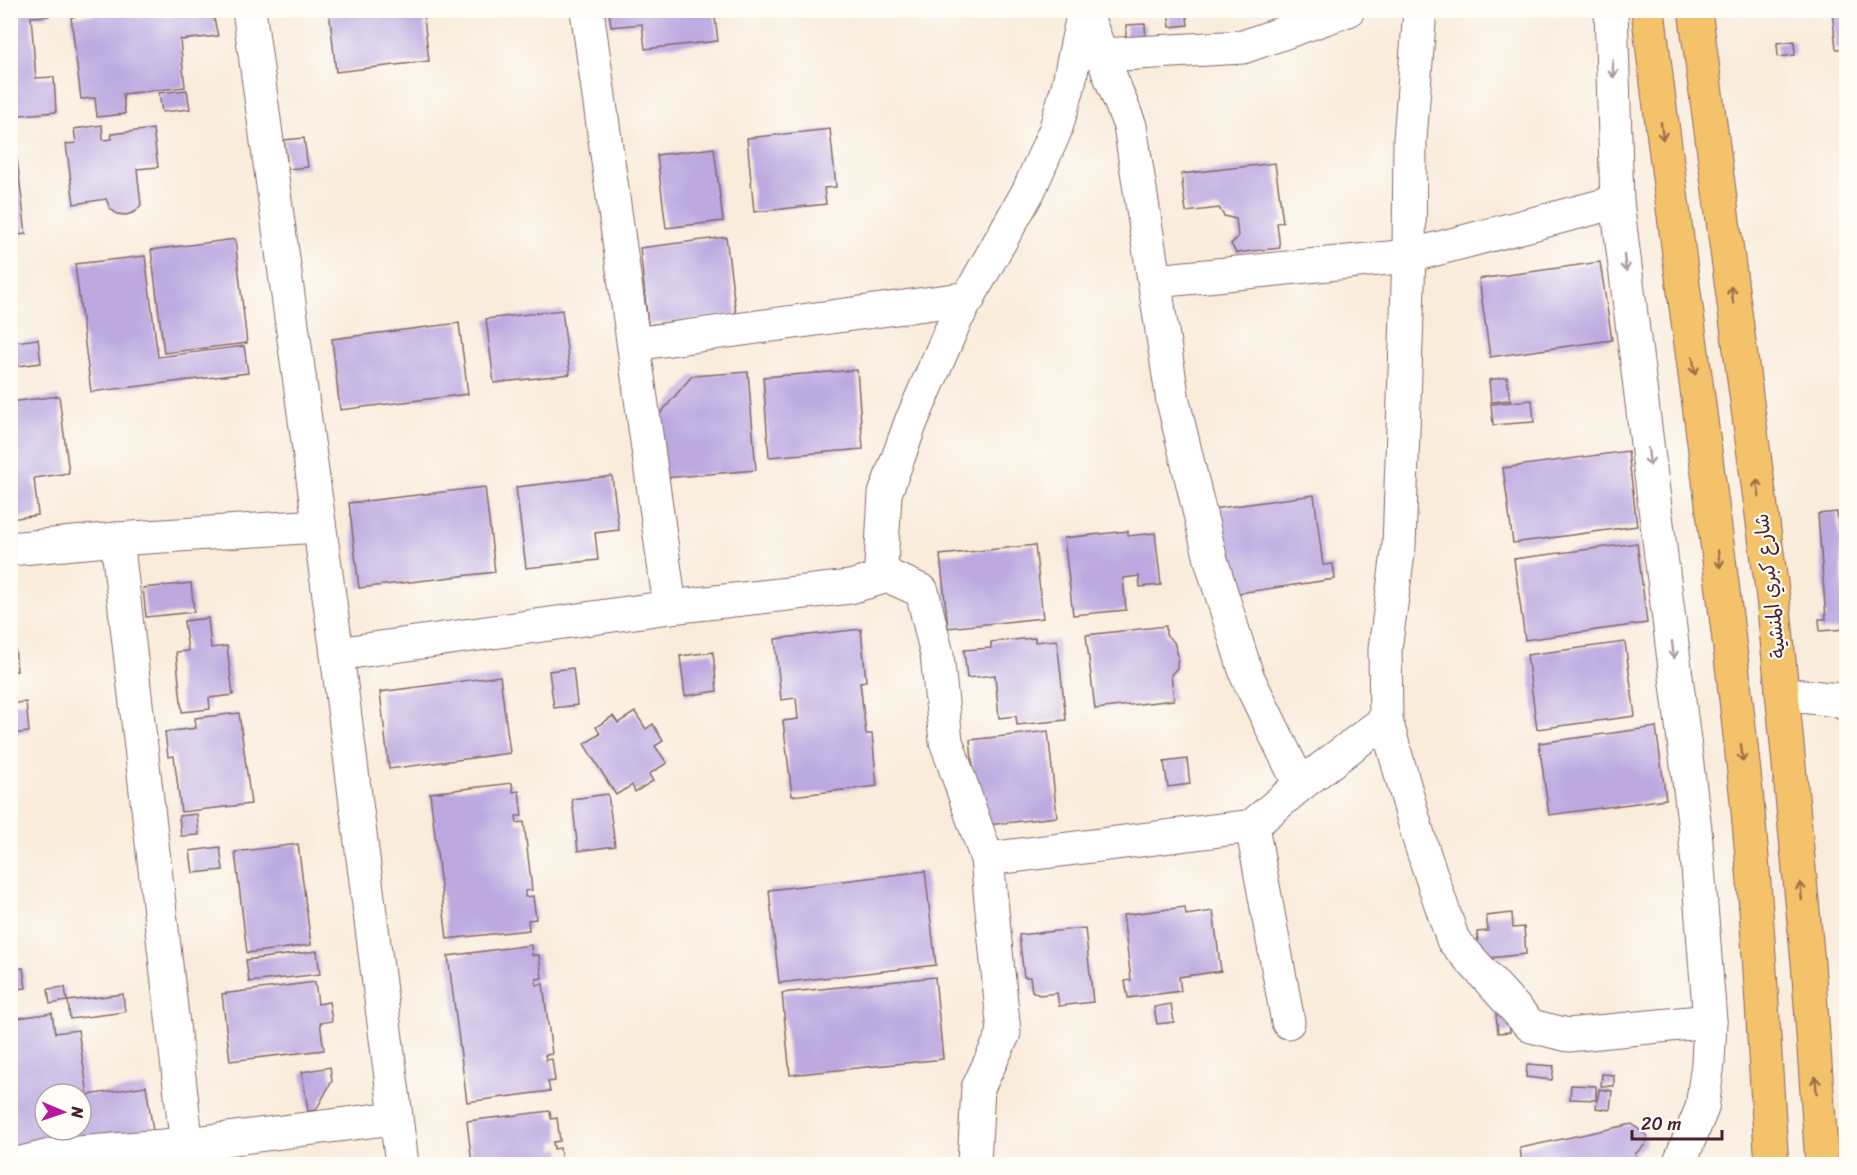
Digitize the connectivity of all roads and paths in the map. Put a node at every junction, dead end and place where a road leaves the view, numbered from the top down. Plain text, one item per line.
1 (249, 10) edge
2 (587, 10) edge
3 (1347, 10) edge
4 (1420, 10) edge
5 (1611, 10) edge
6 (1648, 10) edge
7 (1695, 10) edge
8 (1102, 55) junction
9 (1617, 202) junction
10 (1409, 256) junction
11 (1155, 281) junction
12 (969, 298) junction
13 (634, 344) junction
14 (318, 526) junction
15 (117, 539) junction
16 (10, 549) edge
17 (888, 576) junction
18 (670, 607) junction
19 (337, 654) junction
20 (1782, 694) junction
21 (1846, 704) edge
22 (1386, 720) junction
23 (1300, 785) junction
24 (1252, 826) junction
25 (987, 859) junction
26 (1710, 1021) junction
27 (1288, 1022) dead end
28 (394, 1118) junction
29 (188, 1154) edge
30 (17, 1164) edge
31 (402, 1164) edge
32 (974, 1164) edge
33 (1679, 1164) edge
34 (1772, 1164) edge
35 (1822, 1164) edge

1 - 14 street
2 - 13 street
3 - 8 street
4 - 10 street
5 -> 9 street
6 -> 34 main road
20 -> 7 main road, شارع كبري المنشية
8 - 11 street
8 - 12 street
9 - 10 street
9 -> 26 street
10 - 11 street
10 - 22 street
11 - 23 street
12 - 13 street
12 - 17 street
13 - 18 street
14 - 15 street
14 - 19 street
15 - 16 street
15 - 29 street
17 - 18 street
17 - 25 street
18 - 19 street
19 - 28 street
20 - 21 street
35 -> 20 main road, شارع كبري المنشية
22 - 23 street
22 - 26 street
23 - 24 street
24 - 25 street
24 - 27 street
25 - 32 street
26 - 33 street
28 - 29 street
28 - 31 street
29 - 30 street

